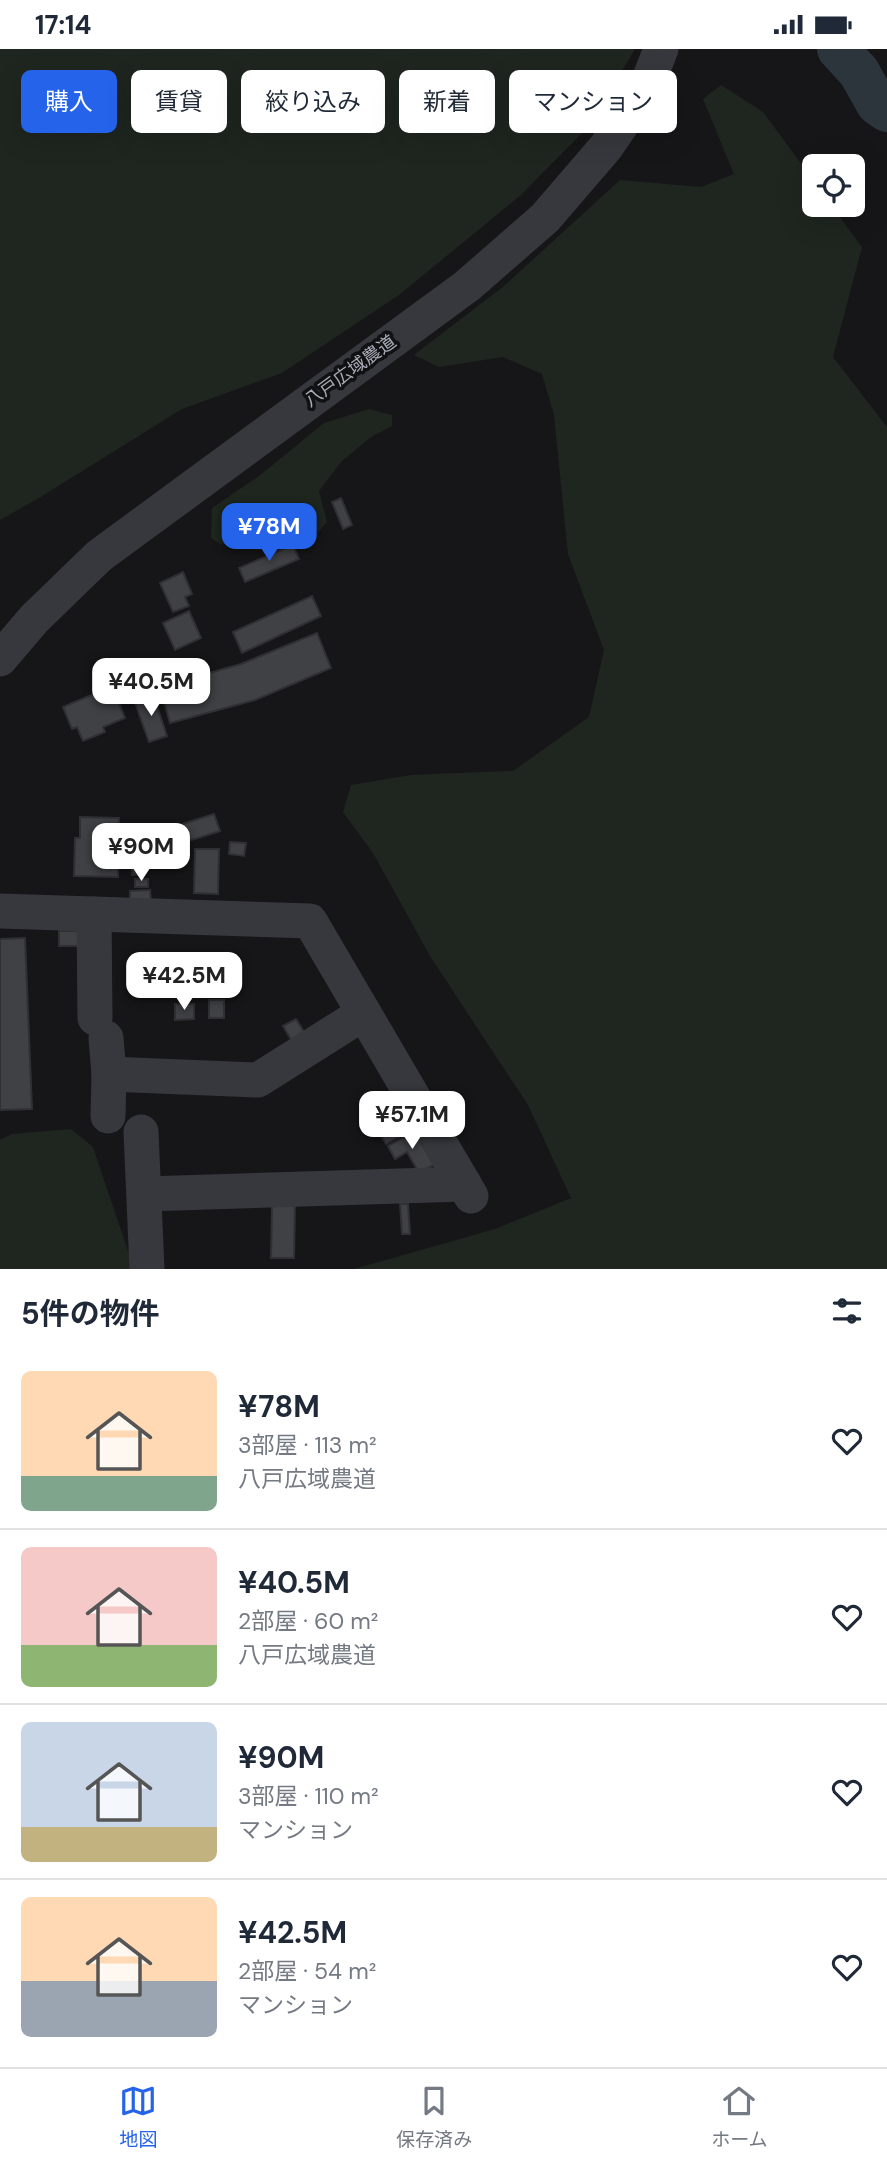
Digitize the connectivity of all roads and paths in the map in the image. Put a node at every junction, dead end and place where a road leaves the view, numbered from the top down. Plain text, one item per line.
1 (661, 49) edge
2 (0, 659) edge
3 (0, 911) edge
4 (94, 914) junction
5 (364, 1013) junction
6 (108, 1074) junction
7 (108, 1117) dead end
8 (141, 1132) dead end
9 (145, 1194) junction
10 (146, 1269) edge

1 - 2 street, 八戸広域農道
3 - 4 street
4 - 5 street
4 - 6 street
5 - 6 street
5 - 9 street
6 - 7 street
8 - 9 street
9 - 10 street

